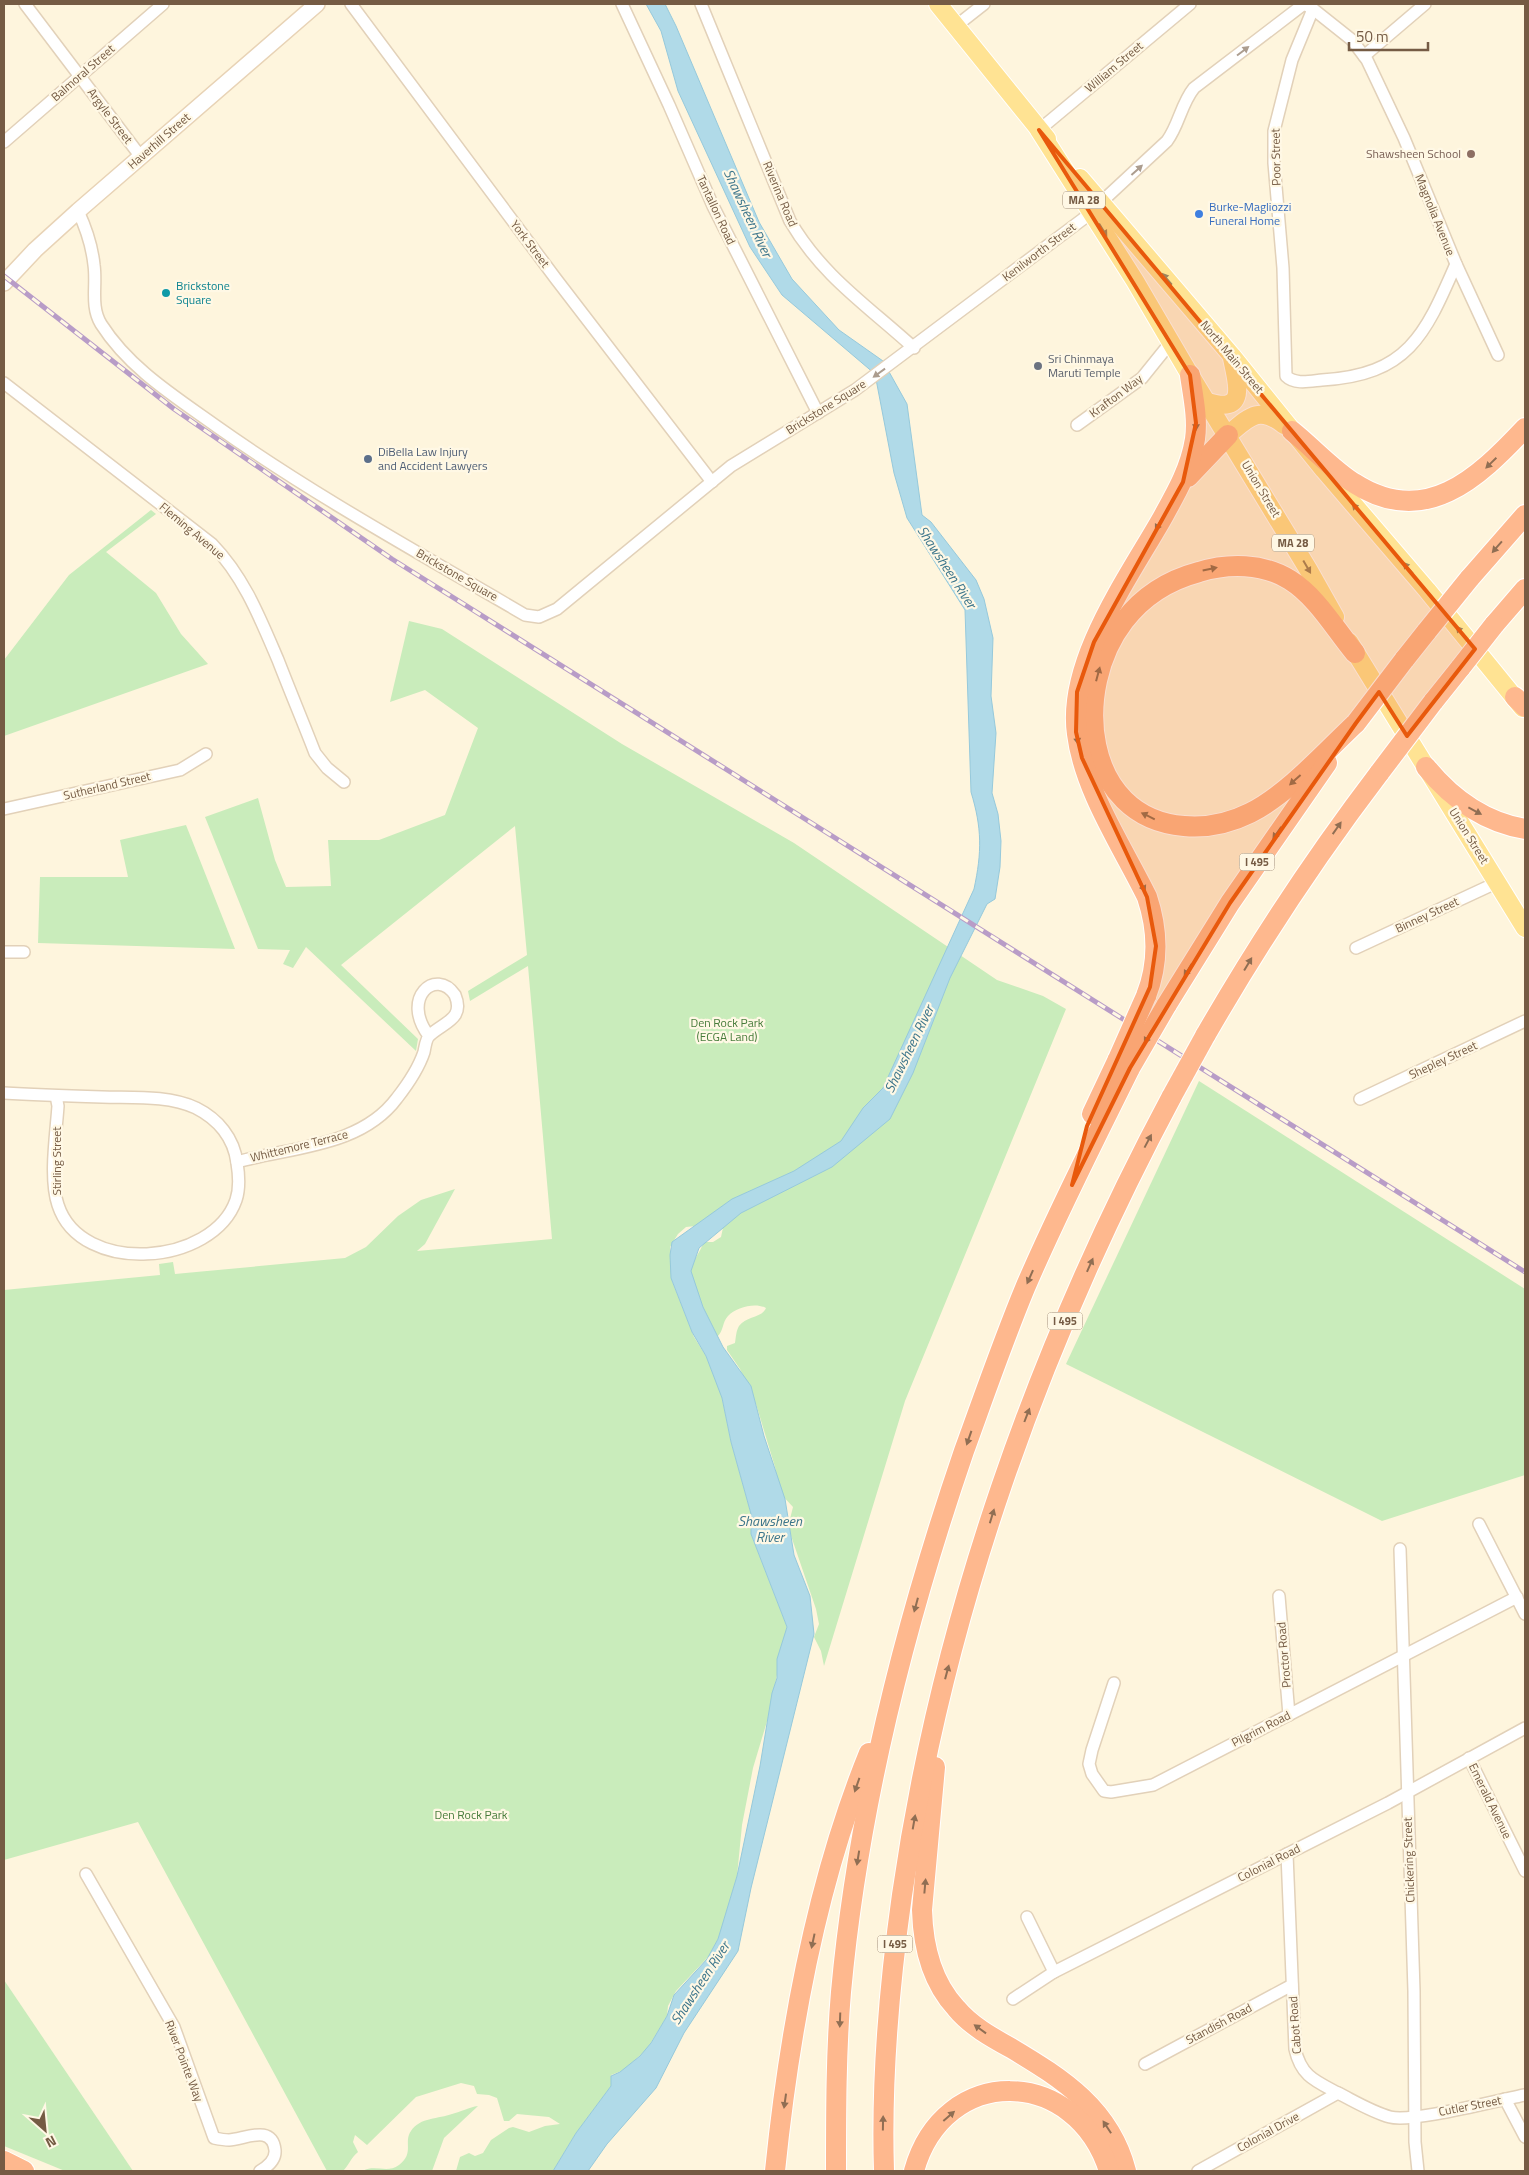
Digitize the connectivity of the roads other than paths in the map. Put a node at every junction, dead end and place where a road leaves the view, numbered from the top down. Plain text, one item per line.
1 (25, 4) edge
2 (163, 4) edge
3 (317, 4) edge
4 (351, 4) edge
5 (622, 4) edge
6 (701, 4) edge
7 (938, 4) edge
8 (984, 4) edge
9 (1190, 4) edge
10 (1425, 4) edge
11 (1307, 6) edge
12 (956, 26) junction
13 (1367, 54) junction
14 (80, 76) junction
15 (1039, 130) junction
16 (4, 142) edge
17 (141, 157) junction
18 (1096, 207) junction
19 (78, 211) junction
20 (1456, 264) junction
21 (4, 283) edge
22 (1171, 342) junction
23 (914, 348) junction
24 (1498, 355) dead end
25 (1232, 356) junction
26 (1190, 375) junction
27 (4, 382) edge
28 (1208, 402) junction
29 (818, 414) junction
30 (1077, 424) dead end
31 (1525, 428) edge
32 (1292, 431) junction
33 (1228, 435) junction
34 (712, 482) junction
35 (1183, 482) junction
36 (1525, 515) edge
37 (1525, 589) edge
38 (1355, 653) junction
39 (1522, 705) edge
40 (1356, 723) junction
41 (206, 754) dead end
42 (1426, 767) junction
43 (344, 782) dead end
44 (4, 809) edge
45 (1525, 829) edge
46 (1498, 882) junction
47 (1525, 928) edge
48 (1356, 948) dead end
49 (4, 952) edge
50 (24, 952) dead end
51 (1525, 1021) edge
52 (429, 1036) junction
53 (1124, 1064) junction
54 (4, 1093) edge
55 (56, 1096) junction
56 (1360, 1099) dead end
57 (237, 1162) junction
58 (1479, 1524) dead end
59 (1400, 1549) dead end
60 (1279, 1596) dead end
61 (1517, 1597) junction
62 (1525, 1614) edge
63 (1402, 1656) junction
64 (1114, 1683) dead end
65 (1289, 1715) junction
66 (935, 1719) junction
67 (884, 1725) junction
68 (1525, 1728) edge
69 (1469, 1758) junction
70 (1406, 1793) junction
71 (1287, 1854) junction
72 (1525, 1871) edge
73 (86, 1874) dead end
74 (1027, 1917) dead end
75 (1054, 1972) junction
76 (1292, 1985) junction
77 (1013, 1999) dead end
78 (1145, 2064) dead end
79 (1338, 2093) junction
80 (1525, 2095) edge
81 (1505, 2099) junction
82 (1415, 2116) junction
83 (1525, 2137) edge
84 (4, 2161) edge
85 (24, 2171) edge
86 (260, 2171) edge
87 (775, 2171) edge
88 (836, 2171) edge
89 (884, 2171) edge
90 (914, 2171) edge
91 (1109, 2171) edge
92 (1126, 2171) edge
93 (1198, 2171) edge
94 (1418, 2171) edge

1 - 14 street, Argyle Street
2 - 14 street, Balmoral Street
3 - 17 main road, Haverhill Street
4 - 34 street, York Street
5 - 29 street, Tantallon Road
6 - 23 street, Riverina Road
7 - 12 main road, MA 28
8 - 12 street
9 - 15 street, William Street
10 - 13 street
11 - 13 street, Magnolia Avenue
18 -> 11 street, Kenilworth Street
11 - 20 street, Poor Street
12 - 15 main road, MA 28
13 - 20 street, Magnolia Avenue
14 - 16 street, Balmoral Street
14 - 17 street, Argyle Street
15 - 18 main road, Union Street / MA 28
17 - 19 main road, Haverhill Street
18 -> 22 main road, Union Street / MA 28
18 - 23 street, Kenilworth Street
25 -> 18 main road, North Main Street / MA 28
19 - 21 main road, Haverhill Street
19 - 34 street, Brickstone Square
20 - 24 street, Magnolia Avenue
22 - 26 main road, Union Street / MA 28
22 - 30 street, Krafton Way
23 -> 29 street, Brickstone Square
25 - 28 main road
25 - 32 main road, North Main Street / MA 28
26 - 28 main road, Union Street / MA 28
26 -> 35 highway
27 - 43 street, Fleming Avenue
28 - 33 main road, Union Street / MA 28
29 - 34 street, Brickstone Square
31 -> 32 highway
32 - 33 main road
39 -> 32 main road, North Main Street / MA 28
33 - 35 highway
33 -> 38 main road, Union Street / MA 28
35 -> 53 highway, bridge
36 -> 40 highway, I 495, bridge
66 -> 37 highway, I 495, bridge
40 -> 38 highway
38 - 42 main road, Union Street / MA 28
40 -> 53 highway, I 495, bridge
41 - 44 street, Sutherland Street
42 -> 45 highway
42 - 46 main road, Union Street / MA 28
46 - 47 main road, Union Street / MA 28
46 - 48 street, Binney Street
49 - 50 street
51 - 56 street, Shepley Street
52 - 52 street
52 - 57 street, Whittemore Terrace
53 -> 67 highway
54 - 55 street, Stirling Street
55 - 57 street, Stirling Street
55 - 57 street, Stirling Street
58 - 61 street
59 - 63 street, Chickering Street
60 - 65 street, Proctor Road
61 - 62 street
61 - 63 street, Pilgrim Road
63 - 65 street, Pilgrim Road
63 - 70 street, Chickering Street
64 - 65 street, Pilgrim Road
89 -> 66 highway, I 495
92 -> 66 highway
67 -> 87 highway
67 -> 88 highway
68 - 69 street, Colonial Road
69 - 70 street, Colonial Road
69 - 72 street, Emerald Avenue
70 - 71 street, Colonial Road
70 - 82 street, Chickering Street
71 - 75 street, Colonial Road
71 - 76 street, Cabot Road
73 - 86 street, River Pointe Way
74 - 75 street
75 - 77 street, Colonial Road
76 - 78 street, Standish Road
76 - 79 street, Cabot Road
79 - 82 street, Cabot Road
79 - 93 street, Colonial Drive
80 - 81 street, Cutler Street
81 - 82 street, Cutler Street
81 - 83 street
82 - 94 street, Chickering Street
84 - 85 highway
90 -> 91 highway

